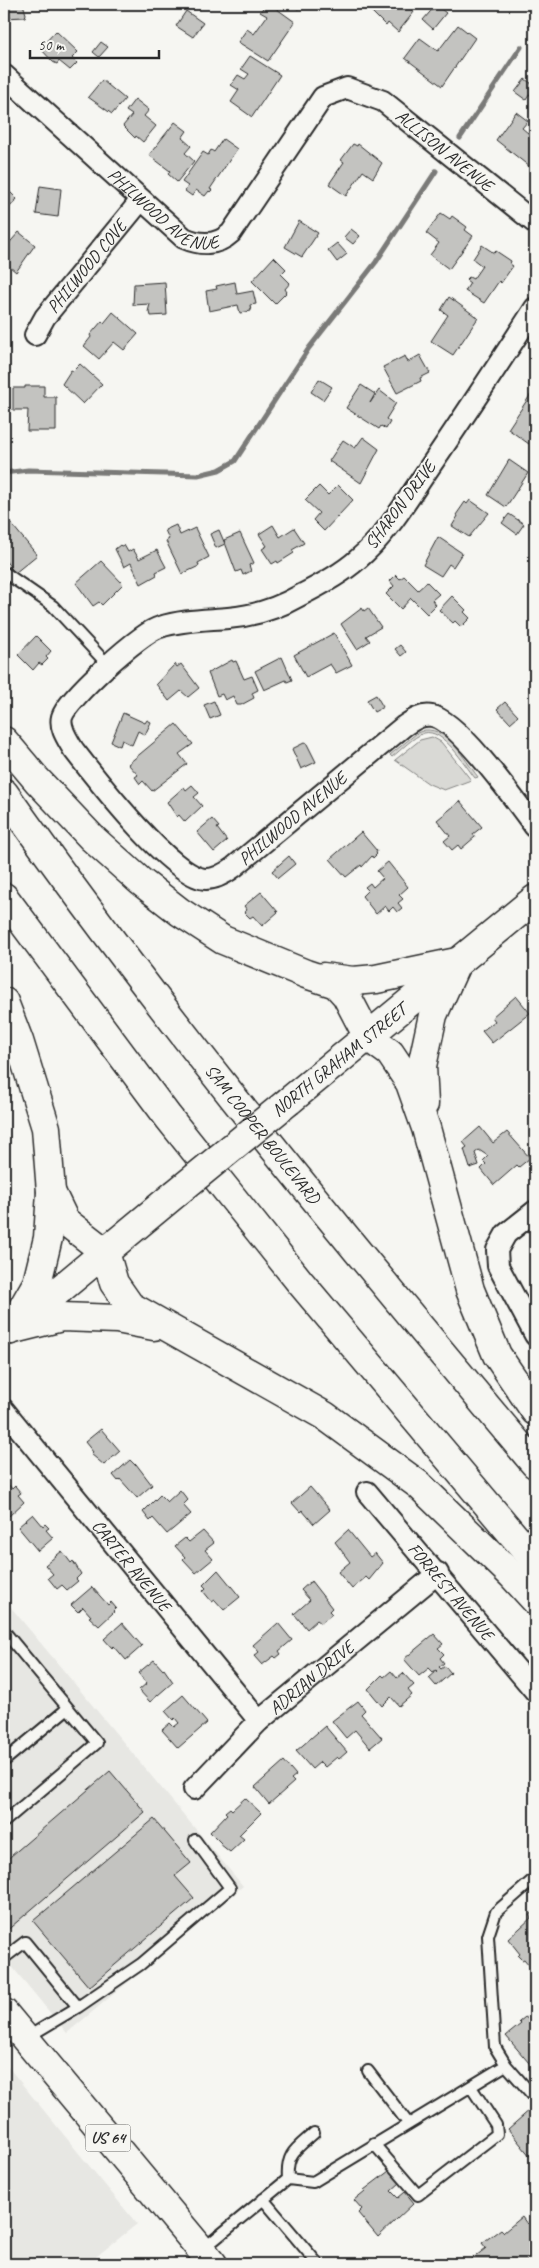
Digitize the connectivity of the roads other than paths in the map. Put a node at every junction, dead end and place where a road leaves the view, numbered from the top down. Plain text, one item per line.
1 (4, 75) edge
2 (347, 88) joint
3 (141, 200) junction
4 (535, 223) edge
5 (535, 308) edge
6 (35, 335) dead end
7 (4, 572) edge
8 (109, 666) junction
9 (61, 719) joint
10 (4, 741) edge
11 (4, 793) edge
12 (535, 827) edge
13 (4, 897) edge
14 (535, 899) edge
15 (457, 962) junction
16 (306, 974) junction
17 (4, 1002) edge
18 (368, 1036) junction
19 (426, 1128) junction
20 (51, 1192) junction
21 (535, 1210) edge
22 (106, 1252) junction
23 (172, 1330) junction
24 (7, 1333) edge
25 (535, 1335) edge
26 (4, 1410) edge
27 (535, 1411) edge
28 (535, 1464) edge
29 (367, 1492) dead end
30 (535, 1560) edge
31 (438, 1573) junction
32 (535, 1600) edge
33 (4, 1631) edge
34 (535, 1691) edge
35 (68, 1708) junction
36 (258, 1721) junction
37 (4, 1761) edge
38 (194, 1789) dead end
39 (4, 1822) edge
40 (195, 1840) dead end
41 (535, 1878) edge
42 (4, 1958) edge
43 (78, 2007) junction
44 (4, 2013) edge
45 (25, 2039) junction
46 (506, 2065) junction
47 (368, 2071) dead end
48 (471, 2087) junction
49 (535, 2098) edge
50 (408, 2124) junction
51 (314, 2133) dead end
52 (374, 2144) junction
53 (288, 2179) junction
54 (263, 2199) junction
55 (207, 2257) edge
56 (318, 2264) edge

1 - 3 street, PHILWOOD AVENUE
2 - 3 street, PHILWOOD AVENUE
2 - 4 street, ALLISON AVENUE
3 - 6 street, PHILWOOD COVE
5 - 8 street, SHARON DRIVE
7 - 8 lane
8 - 9 street, SHARON DRIVE
9 - 12 street, PHILWOOD AVENUE
10 - 16 main road
11 - 28 main road, SAM COOPER BOULEVARD
13 - 30 main road
14 - 15 main road, NORTH GRAHAM STREET
15 - 16 main road
15 - 18 main road, NORTH GRAHAM STREET
15 - 19 main road
16 - 18 main road
17 - 20 main road
18 - 19 main road
18 - 22 main road, NORTH GRAHAM STREET, bridge
19 - 27 main road
20 - 22 main road
20 - 24 main road
21 - 25 street
22 - 23 main road
22 - 24 main road, NORTH GRAHAM STREET
23 - 24 main road
23 - 32 main road
26 - 36 street, CARTER AVENUE
29 - 31 street, FORREST AVENUE
31 - 34 street, FORREST AVENUE
31 - 36 street, ADRIAN DRIVE
33 - 35 lane
35 - 37 lane
35 - 39 lane
36 - 38 street, ADRIAN DRIVE
40 - 43 lane
41 - 46 lane
42 - 43 lane
43 - 45 lane
44 - 45 main road, US 64
45 - 55 main road, US 64
46 - 48 lane
46 - 49 lane
47 - 50 lane
48 - 50 lane
48 - 52 lane
50 - 52 lane
51 - 53 lane
52 - 53 lane
53 - 54 lane
54 - 55 lane
54 - 56 lane

